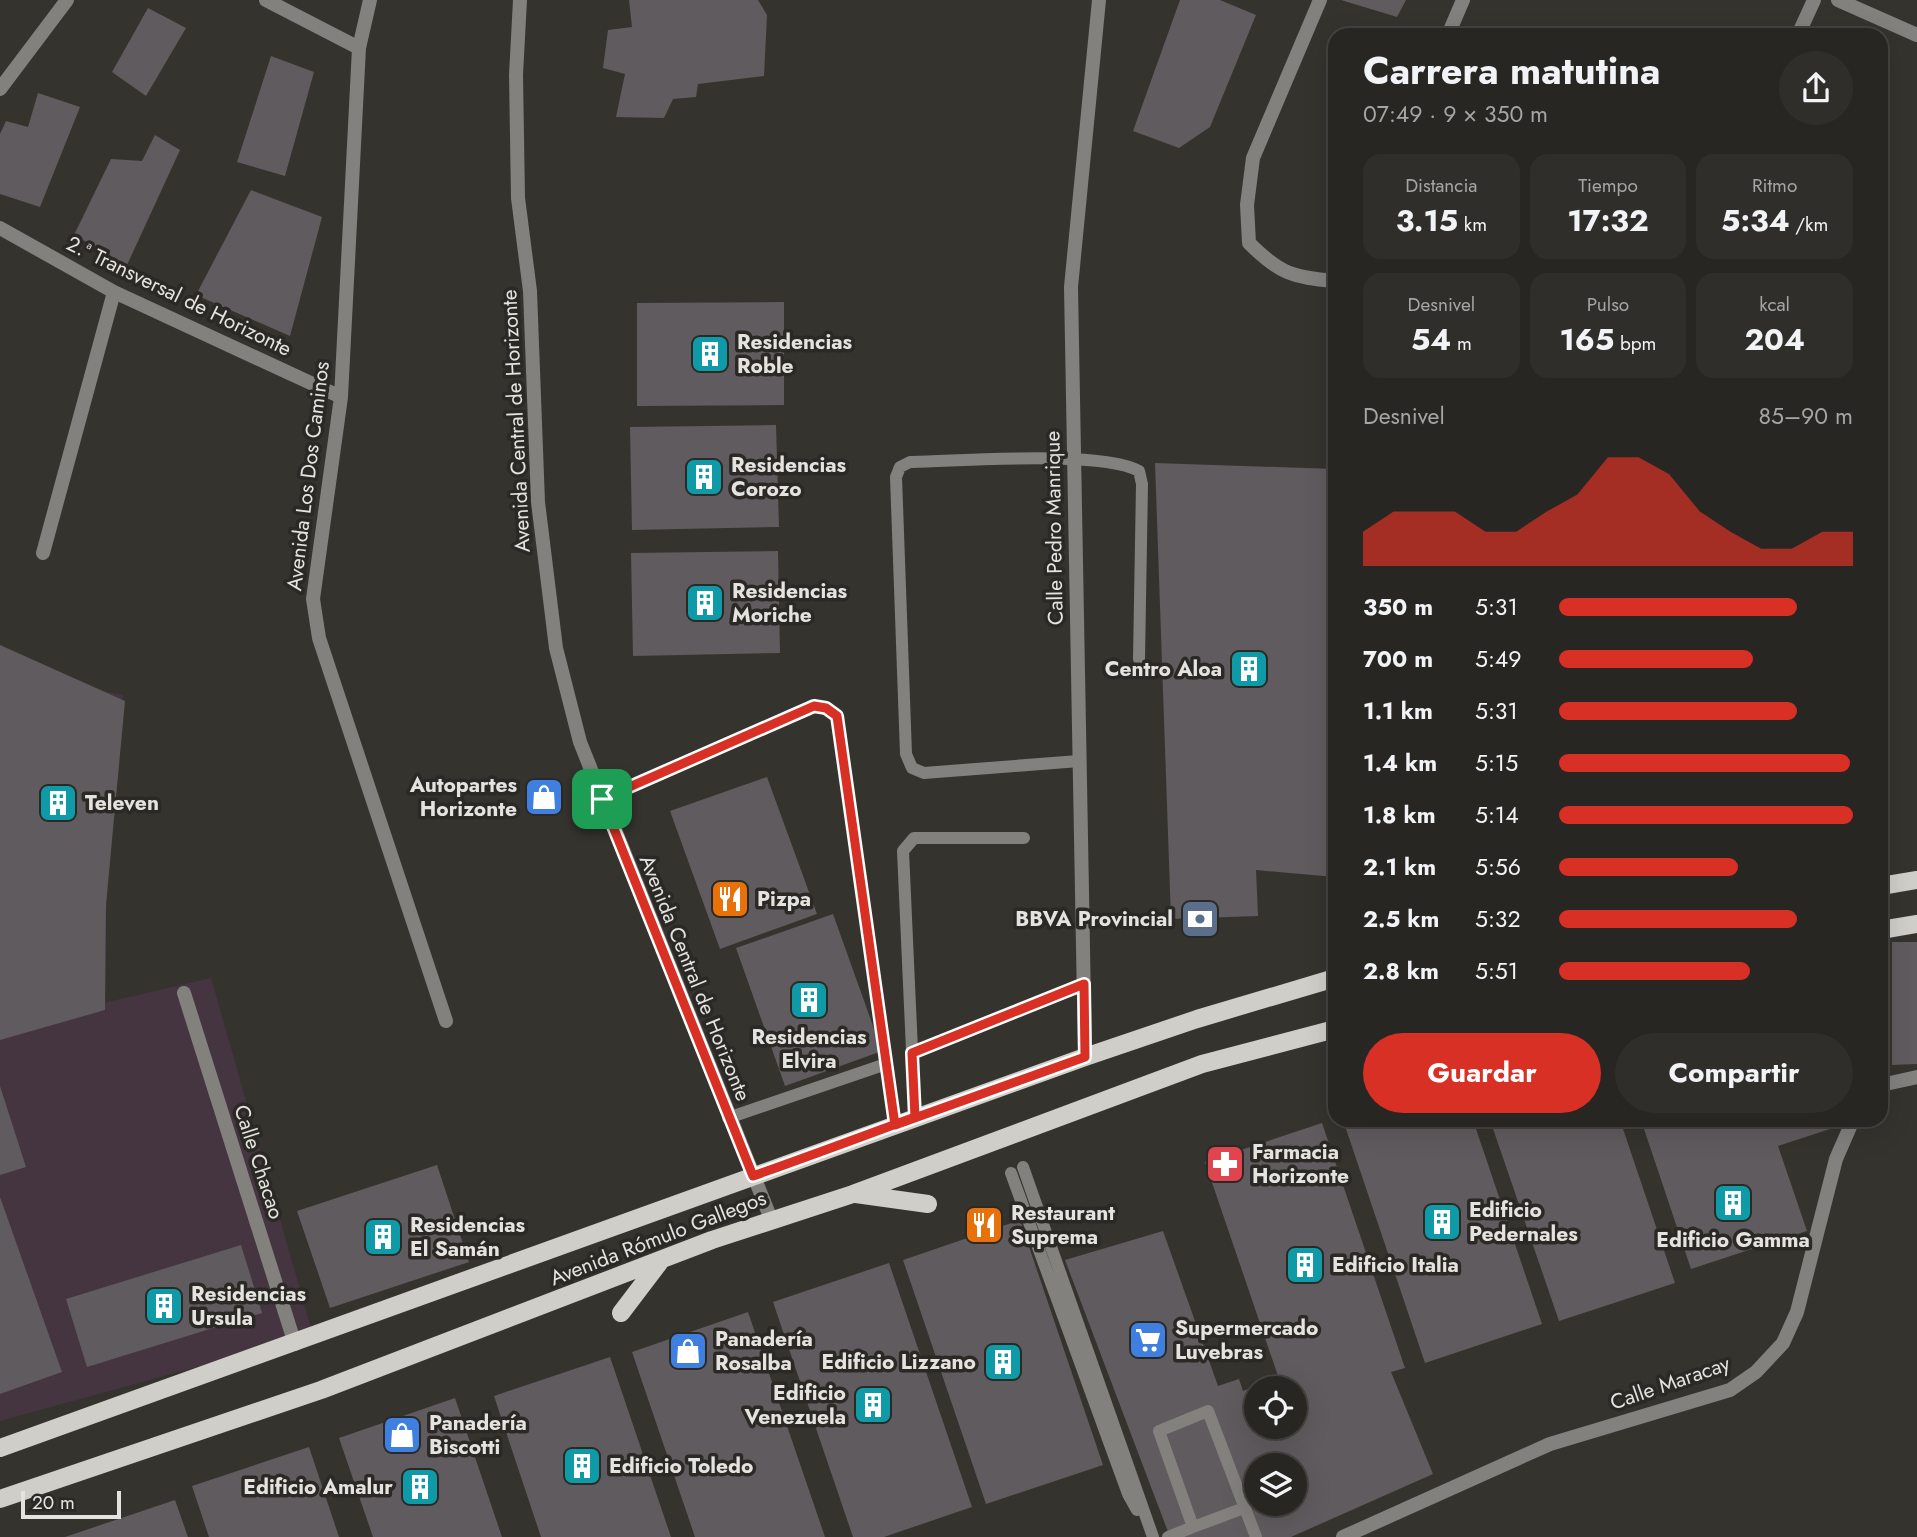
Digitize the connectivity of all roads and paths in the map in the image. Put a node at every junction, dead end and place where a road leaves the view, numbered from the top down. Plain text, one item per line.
1 (67, 0) edge
2 (266, 0) edge
3 (370, 0) edge
4 (520, 0) edge
5 (1099, 0) edge
6 (1320, 0) edge
7 (1463, 0) edge
8 (1814, 0) edge
9 (1838, 0) edge
10 (1451, 28) edge
11 (1801, 28) edge
12 (1917, 35) edge
13 (359, 48) junction
14 (0, 89) edge
15 (0, 228) edge
16 (1328, 280) edge
17 (114, 292) junction
18 (341, 397) junction
19 (1074, 461) junction
20 (43, 553) dead end
21 (1139, 659) dead end
22 (1079, 761) junction
23 (602, 799) junction
24 (1024, 838) dead end
25 (1917, 880) edge
26 (1888, 885) edge
27 (1917, 924) edge
28 (1888, 929) edge
29 (1328, 980) edge
30 (1084, 984) junction
31 (184, 993) dead end
32 (446, 1021) dead end
33 (1328, 1031) edge
34 (912, 1053) junction
35 (1085, 1057) junction
36 (886, 1064) junction
37 (1917, 1077) edge
38 (1888, 1083) edge
39 (915, 1117) junction
40 (728, 1118) junction
41 (895, 1125) junction
42 (1850, 1127) edge
43 (1018, 1170) dead end
44 (753, 1176) junction
45 (853, 1194) junction
46 (928, 1204) dead end
47 (771, 1219) junction
48 (659, 1263) junction
49 (621, 1313) dead end
50 (295, 1344) junction
51 (0, 1448) edge
52 (0, 1499) edge
53 (1244, 1508) joint
54 (1247, 1516) edge
55 (1193, 1527) junction
56 (1153, 1537) edge
57 (1168, 1537) edge
58 (1256, 1537) edge
59 (1343, 1537) edge

1 - 14 street
2 - 13 street
3 - 13 street, Avenida Los Dos Caminos
4 - 23 street, Avenida Central de Horizonte
5 - 19 street, Calle Pedro Manrique
6 - 16 street
7 - 10 street
8 - 11 street
9 - 12 street
13 - 18 street, Avenida Los Dos Caminos
15 - 17 street, 2.ª Transversal de Horizonte
17 - 18 street, 2.ª Transversal de Horizonte
17 - 20 street
18 - 32 street, Avenida Los Dos Caminos
19 - 21 lane
19 - 22 street, Calle Pedro Manrique
19 - 22 lane
22 - 30 street, Calle Pedro Manrique
23 - 36 lane
23 - 40 street, Avenida Central de Horizonte
24 - 34 lane
25 - 26 main road
27 - 28 main road
29 - 35 main road, Avenida Rómulo Gallegos
30 - 34 lane
30 - 35 street, Calle Pedro Manrique
31 - 50 street, Calle Chacao
33 - 45 main road, Avenida Rómulo Gallegos
34 - 39 lane
35 - 39 main road, Avenida Rómulo Gallegos
36 - 40 lane
36 - 41 lane
37 - 38 street
39 - 41 main road, Avenida Rómulo Gallegos
40 - 44 street, Avenida Central de Horizonte
41 - 44 main road, Avenida Rómulo Gallegos
42 - 59 street, Calle Maracay
43 - 56 lane
44 - 47 street, Avenida Central de Horizonte
44 - 50 main road, Avenida Rómulo Gallegos
45 - 46 main road
45 - 47 main road, Avenida Rómulo Gallegos
47 - 48 main road, Avenida Rómulo Gallegos
48 - 49 main road
48 - 52 main road, Avenida Rómulo Gallegos
50 - 51 main road, Avenida Rómulo Gallegos
53 - 55 lane
53 - 55 lane
54 - 58 lane
55 - 57 lane

